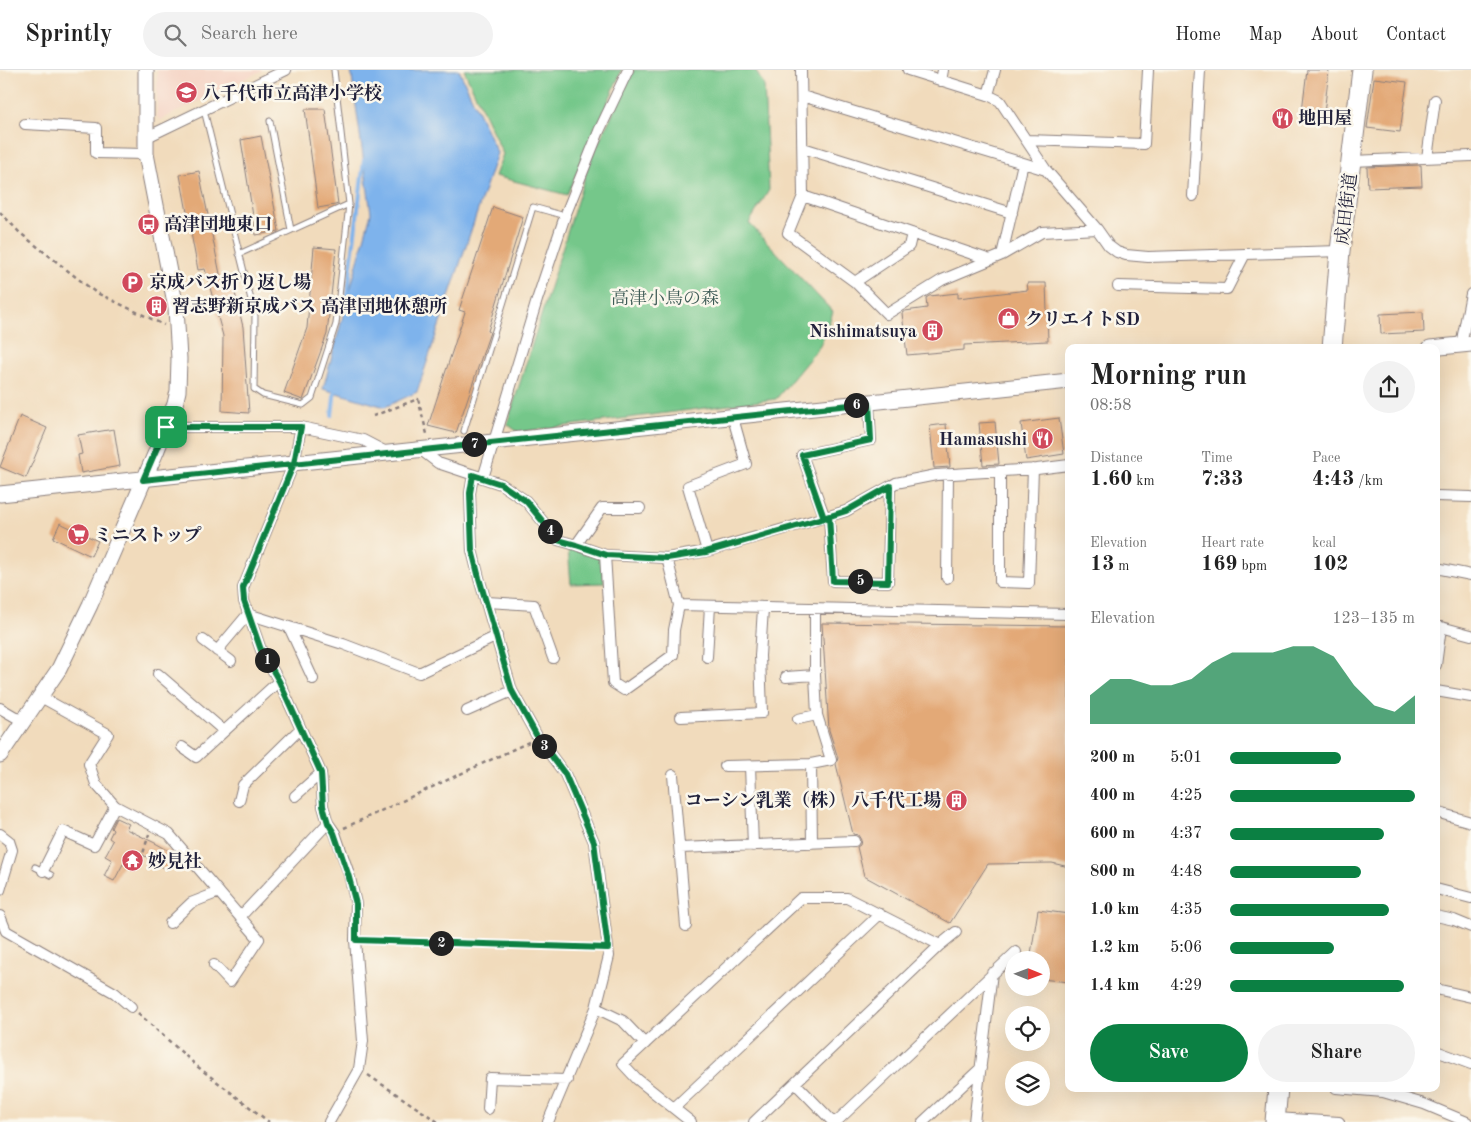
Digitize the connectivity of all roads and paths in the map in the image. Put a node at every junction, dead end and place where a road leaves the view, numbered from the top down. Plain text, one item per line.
1 (146, 70) edge
2 (286, 70) edge
3 (334, 70) edge
4 (628, 70) edge
5 (801, 70) edge
6 (908, 70) edge
7 (943, 70) edge
8 (995, 70) edge
9 (1148, 70) edge
10 (1200, 70) edge
11 (1362, 70) edge
12 (941, 81) junction
13 (988, 95) junction
14 (802, 96) junction
15 (1435, 100) dead end
16 (204, 110) junction
17 (270, 121) dead end
18 (25, 124) dead end
19 (145, 138) junction
20 (1027, 140) junction
21 (803, 148) junction
22 (146, 154) junction
23 (1471, 156) edge
24 (1428, 158) junction
25 (1352, 161) junction
26 (1023, 163) junction
27 (1046, 170) junction
28 (804, 196) junction
29 (1193, 196) dead end
30 (349, 204) junction
31 (0, 212) edge
32 (1012, 213) junction
33 (565, 216) junction
34 (1097, 229) junction
35 (291, 230) junction
36 (912, 233) junction
37 (1340, 251) junction
38 (239, 254) junction
39 (1244, 254) junction
40 (1002, 255) junction
41 (990, 260) junction
42 (855, 282) junction
43 (1118, 286) dead end
44 (1471, 294) edge
45 (178, 332) junction
46 (1332, 344) edge
47 (1466, 344) edge
48 (1440, 347) edge
49 (1065, 381) edge
50 (869, 403) junction
51 (373, 416) dead end
52 (733, 418) junction
53 (166, 427) junction
54 (301, 427) junction
55 (464, 431) dead end
56 (436, 435) dead end
57 (493, 442) junction
58 (421, 450) junction
59 (389, 453) junction
60 (294, 463) junction
61 (1065, 465) edge
62 (1034, 469) junction
63 (1000, 471) junction
64 (948, 474) junction
65 (478, 476) junction
66 (143, 480) junction
67 (890, 486) junction
68 (0, 494) edge
69 (1440, 496) edge
70 (1471, 497) edge
71 (640, 508) dead end
72 (827, 517) junction
73 (576, 545) junction
74 (706, 552) junction
75 (606, 555) junction
76 (667, 558) junction
77 (1440, 569) edge
78 (1471, 575) edge
79 (947, 578) dead end
80 (487, 602) junction
81 (679, 605) junction
82 (710, 606) junction
83 (763, 608) junction
84 (816, 609) junction
85 (248, 614) junction
86 (1065, 614) edge
87 (289, 627) junction
88 (497, 636) junction
89 (1471, 636) edge
90 (203, 640) dead end
91 (1440, 640) edge
92 (217, 651) junction
93 (707, 657) dead end
94 (553, 658) dead end
95 (231, 662) dead end
96 (158, 674) dead end
97 (814, 675) junction
98 (786, 676) dead end
99 (313, 679) dead end
100 (279, 681) junction
101 (512, 691) junction
102 (1440, 692) edge
103 (41, 697) junction
104 (1471, 697) edge
105 (0, 708) edge
106 (467, 711) dead end
107 (817, 715) junction
108 (681, 717) dead end
109 (798, 719) dead end
110 (24, 722) junction
111 (300, 729) junction
112 (224, 731) junction
113 (538, 738) junction
114 (182, 747) dead end
115 (0, 755) edge
116 (812, 764) junction
117 (725, 766) dead end
118 (750, 766) junction
119 (321, 773) junction
120 (674, 775) dead end
121 (295, 796) dead end
122 (240, 801) dead end
123 (115, 806) junction
124 (1440, 813) edge
125 (1471, 822) edge
126 (328, 823) junction
127 (152, 826) junction
128 (334, 833) junction
129 (0, 834) edge
130 (854, 841) dead end
131 (812, 843) junction
132 (753, 846) junction
133 (680, 848) junction
134 (141, 860) dead end
135 (43, 871) dead end
136 (0, 890) edge
137 (1440, 890) edge
138 (219, 892) junction
139 (1471, 898) edge
140 (880, 914) junction
141 (0, 916) edge
142 (240, 917) junction
143 (1440, 917) edge
144 (170, 923) dead end
145 (686, 926) dead end
146 (1471, 928) edge
147 (956, 932) dead end
148 (3, 934) edge
149 (356, 940) junction
150 (940, 945) junction
151 (608, 948) junction
152 (1005, 962) edge
153 (214, 965) dead end
154 (992, 973) junction
155 (1440, 990) edge
156 (1471, 997) edge
157 (132, 1007) joint
158 (596, 1008) junction
159 (645, 1044) junction
160 (1440, 1052) edge
161 (1471, 1064) edge
162 (981, 1068) junction
163 (359, 1069) junction
164 (566, 1080) junction
165 (795, 1083) junction
166 (1278, 1092) edge
167 (1383, 1092) edge
168 (674, 1108) junction
169 (488, 1109) dead end
170 (1275, 1120) edge
171 (269, 1122) edge
172 (329, 1122) edge
173 (438, 1122) edge
174 (548, 1122) edge
175 (691, 1122) edge
176 (754, 1122) edge
177 (834, 1122) edge
178 (923, 1122) edge
179 (974, 1122) edge
180 (1339, 1122) edge
181 (1467, 1122) edge

1 - 19 street
2 - 16 street
3 - 30 lane
4 - 33 street
5 - 14 street
6 - 12 street
7 - 12 street
8 - 13 street
9 - 20 street
10 - 29 street
11 - 25 highway, 成田街道
12 - 13 street
13 - 20 street
14 - 21 street
14 - 26 street
15 - 24 street
16 - 19 street
16 - 38 lane
17 - 35 lane
18 - 22 street
19 - 22 street
20 - 27 street
21 - 28 street
21 - 32 street
22 - 45 street
23 - 24 street
24 - 25 street
25 - 37 highway, 成田街道
26 - 27 street
26 - 32 street
27 - 34 street
28 - 36 street
28 - 42 street
30 - 35 lane
30 - 38 lane
31 - 45 path
32 - 40 street
33 - 55 lane
33 - 57 street
34 - 39 street
34 - 40 street
35 - 38 lane
36 - 41 street
36 - 42 street
37 - 39 street
37 - 46 highway, 成田街道
39 - 43 street
40 - 41 street
41 - 42 street
44 - 47 street
45 - 53 street
47 - 48 street
49 - 50 street
50 - 52 street
50 - 72 street
51 - 56 path
52 - 57 street
52 - 74 street
53 - 54 street
53 - 66 street
54 - 59 street
54 - 60 street
57 - 58 street
57 - 65 street
58 - 59 street
58 - 65 street
59 - 60 street
60 - 66 street
60 - 85 street
61 - 62 street
62 - 63 street
62 - 63 street
63 - 64 street
64 - 67 street
64 - 79 street
65 - 73 street
65 - 80 street
66 - 68 street
66 - 103 street
67 - 72 street
67 - 72 street
69 - 70 street
71 - 73 street
72 - 74 street
73 - 75 street
74 - 76 street
75 - 76 street
75 - 81 street
76 - 81 street
77 - 78 street
80 - 88 street
80 - 94 street
81 - 82 street
82 - 83 street
82 - 93 street
83 - 84 street
83 - 108 street
84 - 86 street
84 - 97 street
85 - 87 street
85 - 92 street
85 - 100 street
87 - 88 street
87 - 99 street
88 - 101 street
89 - 91 street
90 - 92 street
92 - 95 street
96 - 112 street
97 - 98 street
97 - 107 street
100 - 111 street
100 - 112 street
101 - 106 street
101 - 113 street
102 - 104 street
103 - 110 street
103 - 123 street
105 - 110 street
107 - 109 street
107 - 116 street
110 - 115 street
111 - 119 street
111 - 122 street
112 - 114 street
113 - 128 path
113 - 151 street
116 - 118 street
116 - 131 street
117 - 118 street
118 - 132 street
119 - 121 street
119 - 126 street
120 - 133 street
123 - 127 street
123 - 135 street
124 - 125 street
126 - 128 street
126 - 142 street
127 - 134 path
127 - 138 street
128 - 149 street
129 - 136 street
130 - 131 street
131 - 132 street
132 - 133 street
133 - 145 street
137 - 139 street
138 - 142 street
138 - 144 street
140 - 150 street
140 - 159 street
140 - 168 street
141 - 148 street
142 - 153 street
143 - 146 street
147 - 150 street
148 - 157 street
149 - 151 path
149 - 163 street
150 - 165 street
151 - 158 street
152 - 154 street
154 - 162 street
154 - 177 street
155 - 156 street
157 - 171 path
158 - 159 street
158 - 164 street
159 - 168 street
160 - 161 street
162 - 178 street
162 - 179 street
163 - 172 street
163 - 173 path
164 - 169 street
164 - 174 street
165 - 176 street
165 - 177 street
166 - 170 highway
167 - 181 street
168 - 175 street
170 - 180 street

